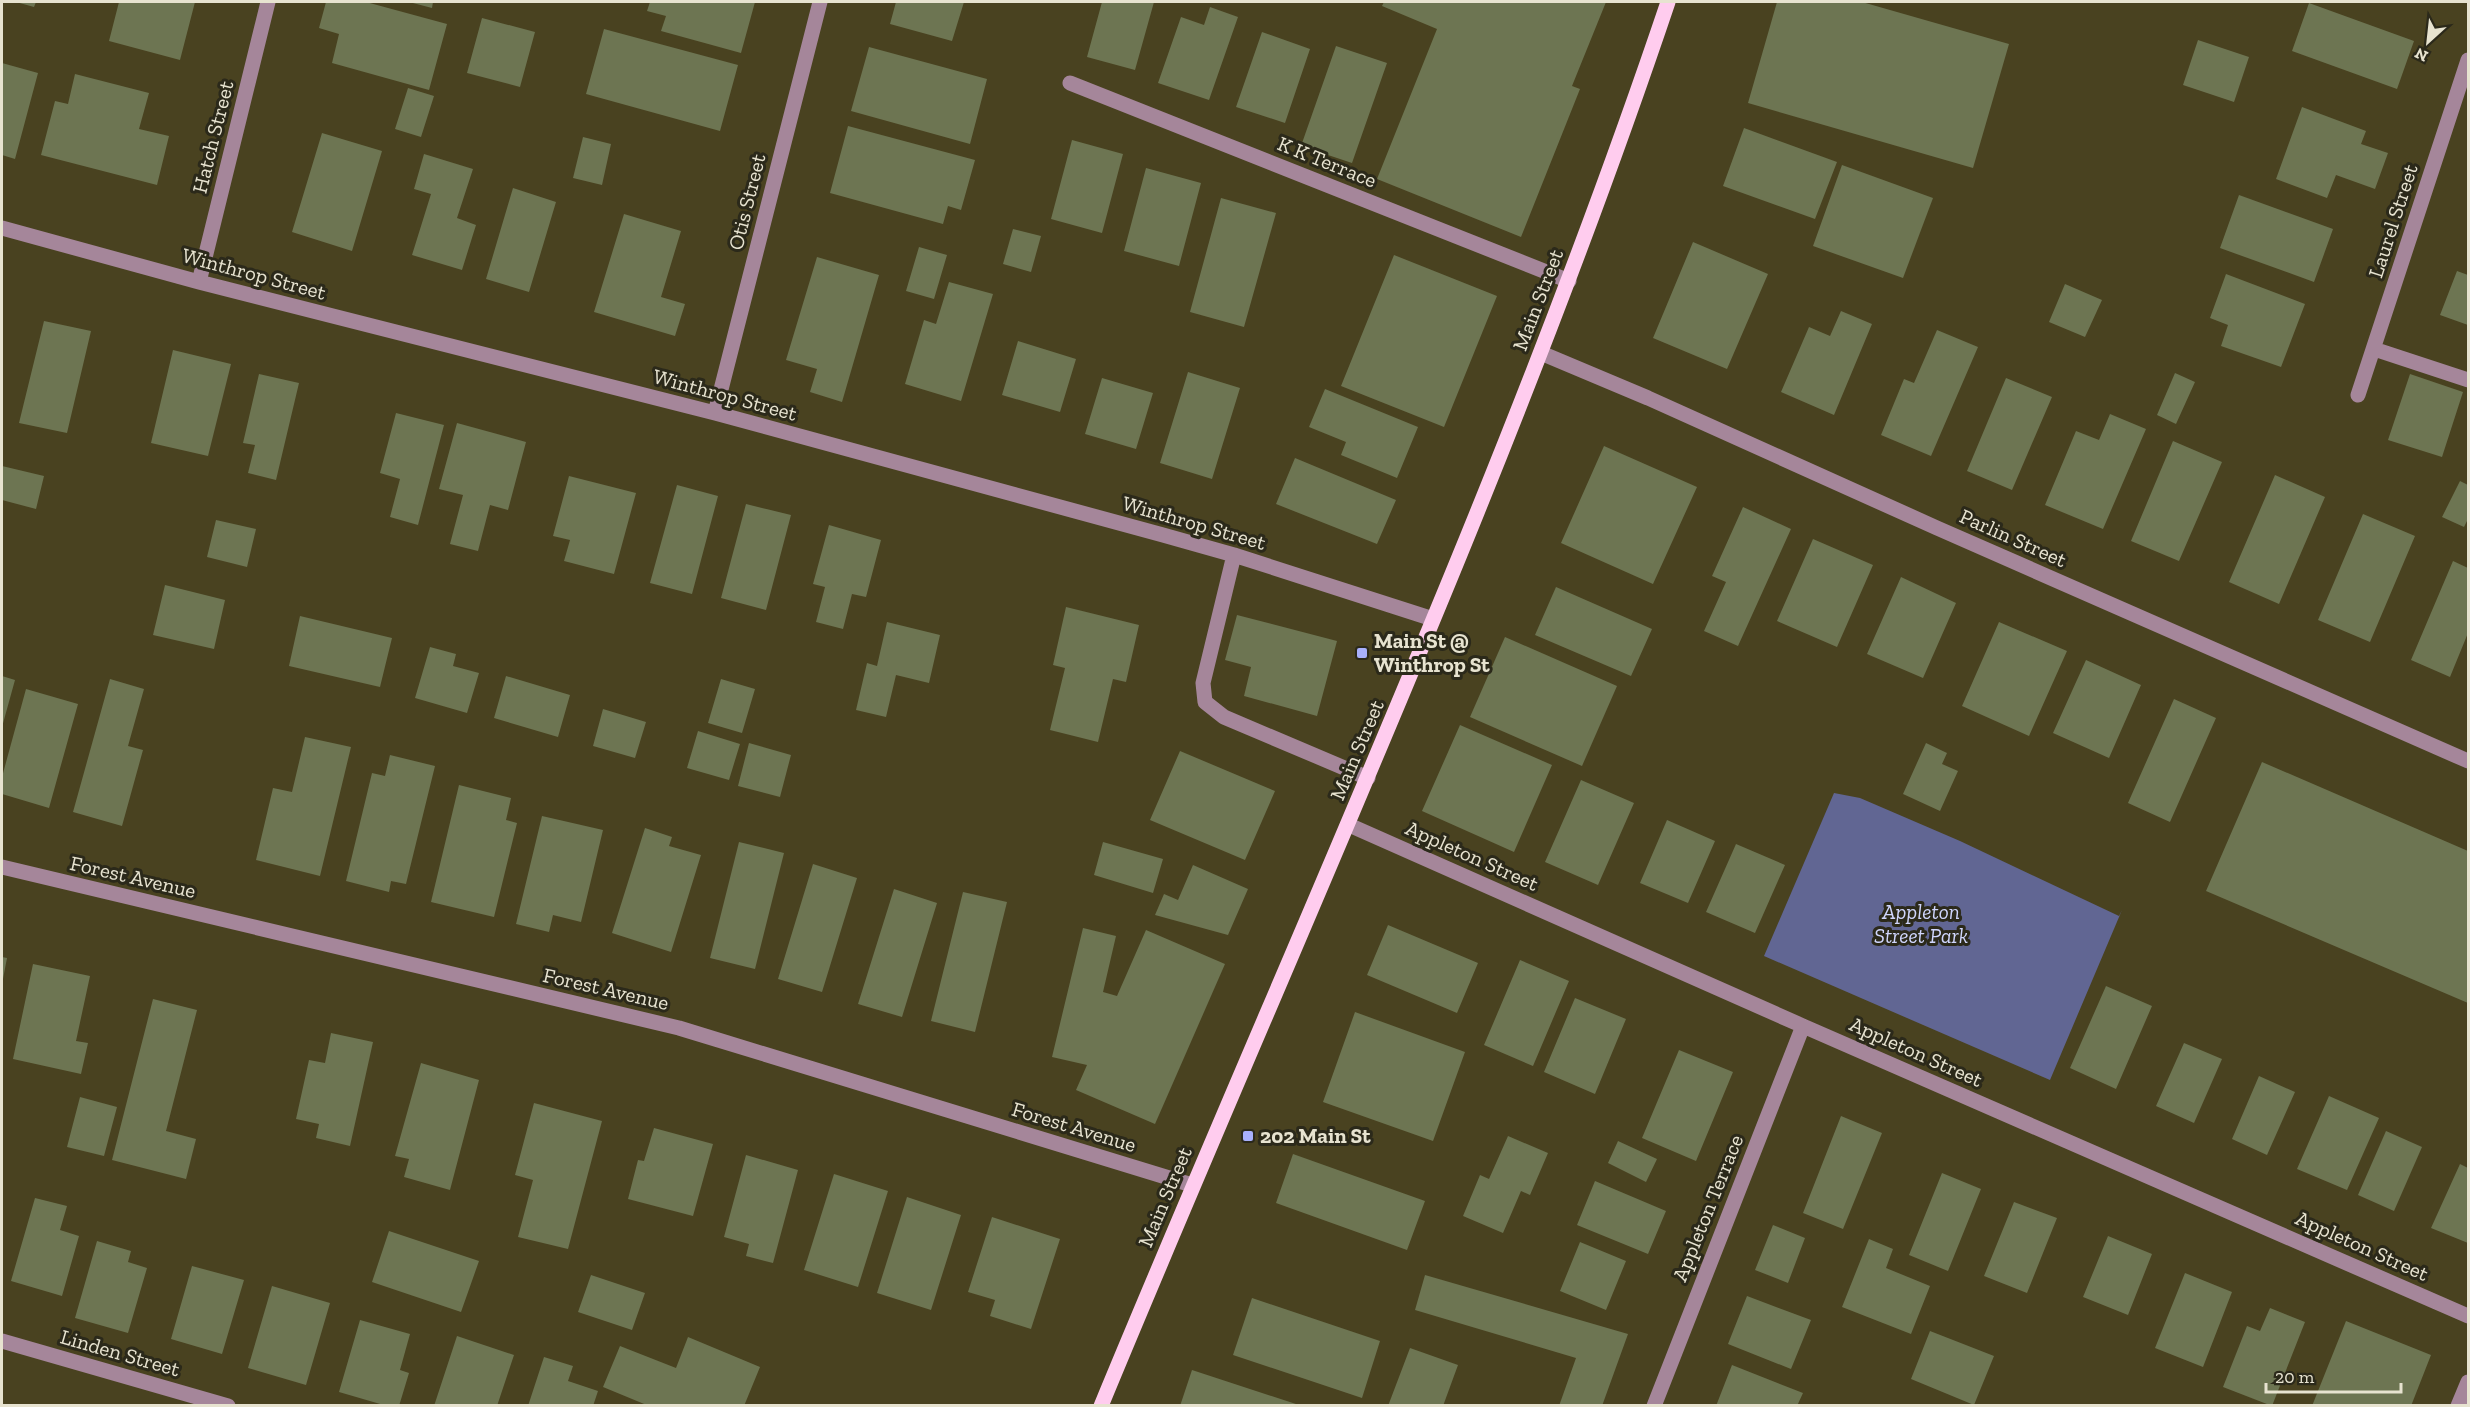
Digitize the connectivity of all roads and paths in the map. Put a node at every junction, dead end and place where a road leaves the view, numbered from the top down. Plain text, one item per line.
1 (268, 2) edge
2 (820, 2) edge
3 (1668, 2) edge
4 (2469, 60) edge
5 (1070, 83) dead end
6 (2, 228) edge
7 (1569, 281) junction
8 (199, 282) junction
9 (2374, 349) junction
10 (1541, 353) junction
11 (2469, 380) edge
12 (2358, 395) dead end
13 (715, 414) junction
14 (1234, 555) junction
15 (1433, 619) junction
16 (2469, 761) edge
17 (1368, 778) junction
18 (1348, 825) junction
19 (2, 867) edge
20 (1803, 1026) junction
21 (1192, 1185) junction
22 (2469, 1316) edge
23 (2, 1341) edge
24 (2469, 1382) edge
25 (228, 1406) edge
26 (1101, 1406) edge
27 (1654, 1406) edge
28 (2458, 1406) edge

1 - 8 street, Hatch Street
2 - 13 street, Otis Street
3 - 7 main road, Main Street
4 - 9 street, Laurel Street
5 - 7 street, K K Terrace
6 - 8 street, Winthrop Street
7 - 10 main road, Main Street
8 - 13 street, Winthrop Street
9 - 11 street
9 - 12 street, Laurel Street
10 - 15 main road, Main Street
10 - 16 street, Parlin Street
13 - 14 street, Winthrop Street
14 - 15 street, Winthrop Street
14 - 17 street
15 - 17 main road, Main Street
17 - 18 main road, Main Street
18 - 20 street, Appleton Street
18 - 21 main road, Main Street
19 - 21 street, Forest Avenue
20 - 22 street, Appleton Street
20 - 27 street, Appleton Terrace
21 - 26 main road, Main Street
23 - 25 street, Linden Street
24 - 28 street

